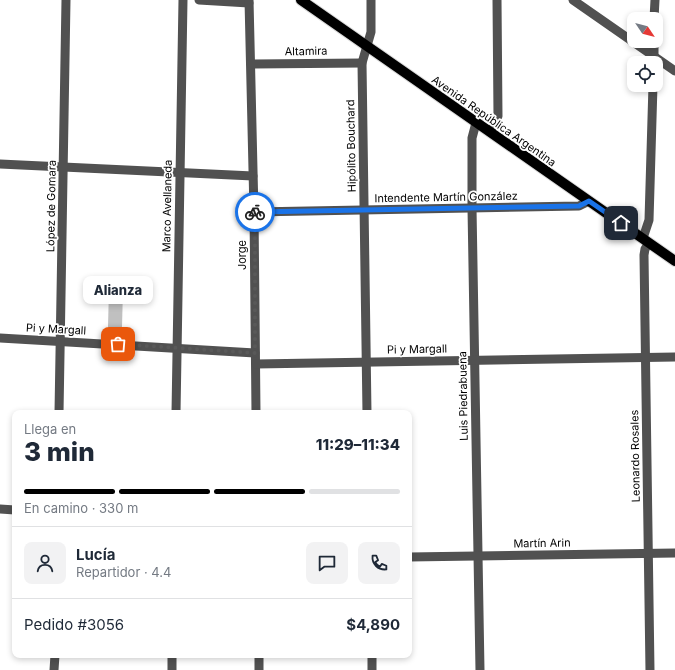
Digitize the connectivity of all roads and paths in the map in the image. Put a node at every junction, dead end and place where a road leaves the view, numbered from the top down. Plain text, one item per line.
1 (66, 0) edge
2 (183, 0) edge
3 (199, 0) edge
4 (301, 0) edge
5 (371, 0) edge
6 (497, 0) edge
7 (573, 0) edge
8 (655, 0) edge
9 (249, 2) edge
10 (654, 12) edge
11 (366, 46) junction
12 (650, 56) edge
13 (362, 62) junction
14 (251, 64) junction
15 (663, 64) edge
16 (675, 71) edge
17 (653, 92) edge
18 (476, 123) junction
19 (490, 132) junction
20 (0, 164) edge
21 (64, 167) junction
22 (180, 173) junction
23 (253, 176) junction
24 (589, 201) junction
25 (472, 208) junction
26 (364, 210) junction
27 (254, 212) junction
28 (646, 240) junction
29 (675, 261) edge
30 (0, 338) edge
31 (60, 341) junction
32 (177, 348) junction
33 (255, 353) junction
34 (645, 357) junction
35 (675, 357) edge
36 (474, 360) junction
37 (366, 362) junction
38 (256, 364) junction
39 (59, 410) edge
40 (176, 410) edge
41 (256, 410) edge
42 (367, 410) edge
43 (0, 510) edge
44 (12, 510) edge
45 (675, 553) edge
46 (648, 554) junction
47 (478, 556) junction
48 (412, 557) edge
49 (55, 658) edge
50 (172, 658) edge
51 (259, 658) edge
52 (372, 658) edge
53 (54, 670) edge
54 (172, 670) edge
55 (259, 670) edge
56 (372, 670) edge
57 (480, 670) edge
58 (650, 670) edge

1 - 21 street, López de Gomara
2 - 22 street, Marco Avellaneda
3 - 9 street
4 - 11 main road, Avenida República Argentina
5 - 11 street, Hipólito Bouchard
6 - 19 street
7 - 12 street
8 - 10 street
9 - 14 street, Jorge
11 - 13 street, Hipólito Bouchard
11 - 18 main road, Avenida República Argentina
13 - 14 street, Altamira
13 - 26 street, Hipólito Bouchard
14 - 23 street, Jorge
15 - 16 street
17 - 28 street, Leonardo Rosales
18 - 19 main road, Avenida República Argentina
18 - 25 street, Luis Piedrabuena
19 - 24 main road, Avenida República Argentina
20 - 21 street
21 - 22 street
21 - 31 street, López de Gomara
22 - 23 street
22 - 32 street, Marco Avellaneda
23 - 27 street, Jorge
24 - 25 street, Intendente Martín González
24 - 28 main road, Avenida República Argentina
25 - 26 street, Intendente Martín González
25 - 36 street, Luis Piedrabuena
26 - 27 street, Intendente Martín González
26 - 37 street, Hipólito Bouchard
27 - 33 street, Jorge
28 - 29 main road, Avenida República Argentina
28 - 34 street, Leonardo Rosales
30 - 31 street, Pi y Margall
31 - 32 street, Pi y Margall
31 - 39 street, López de Gomara
32 - 33 street, Pi y Margall
32 - 40 street, Marco Avellaneda
33 - 38 street, Jorge
34 - 35 street, Pi y Margall
34 - 36 street, Pi y Margall
34 - 46 street, Leonardo Rosales
36 - 37 street, Pi y Margall
36 - 47 street, Luis Piedrabuena
37 - 38 street, Pi y Margall
37 - 42 street, Hipólito Bouchard
38 - 41 street, Jorge
43 - 44 street
45 - 46 street, Martín Arin
46 - 47 street, Martín Arin
46 - 58 street, Leonardo Rosales
47 - 48 street, Martín Arin
47 - 57 street, Luis Piedrabuena
49 - 53 street
50 - 54 street
51 - 55 street
52 - 56 street

